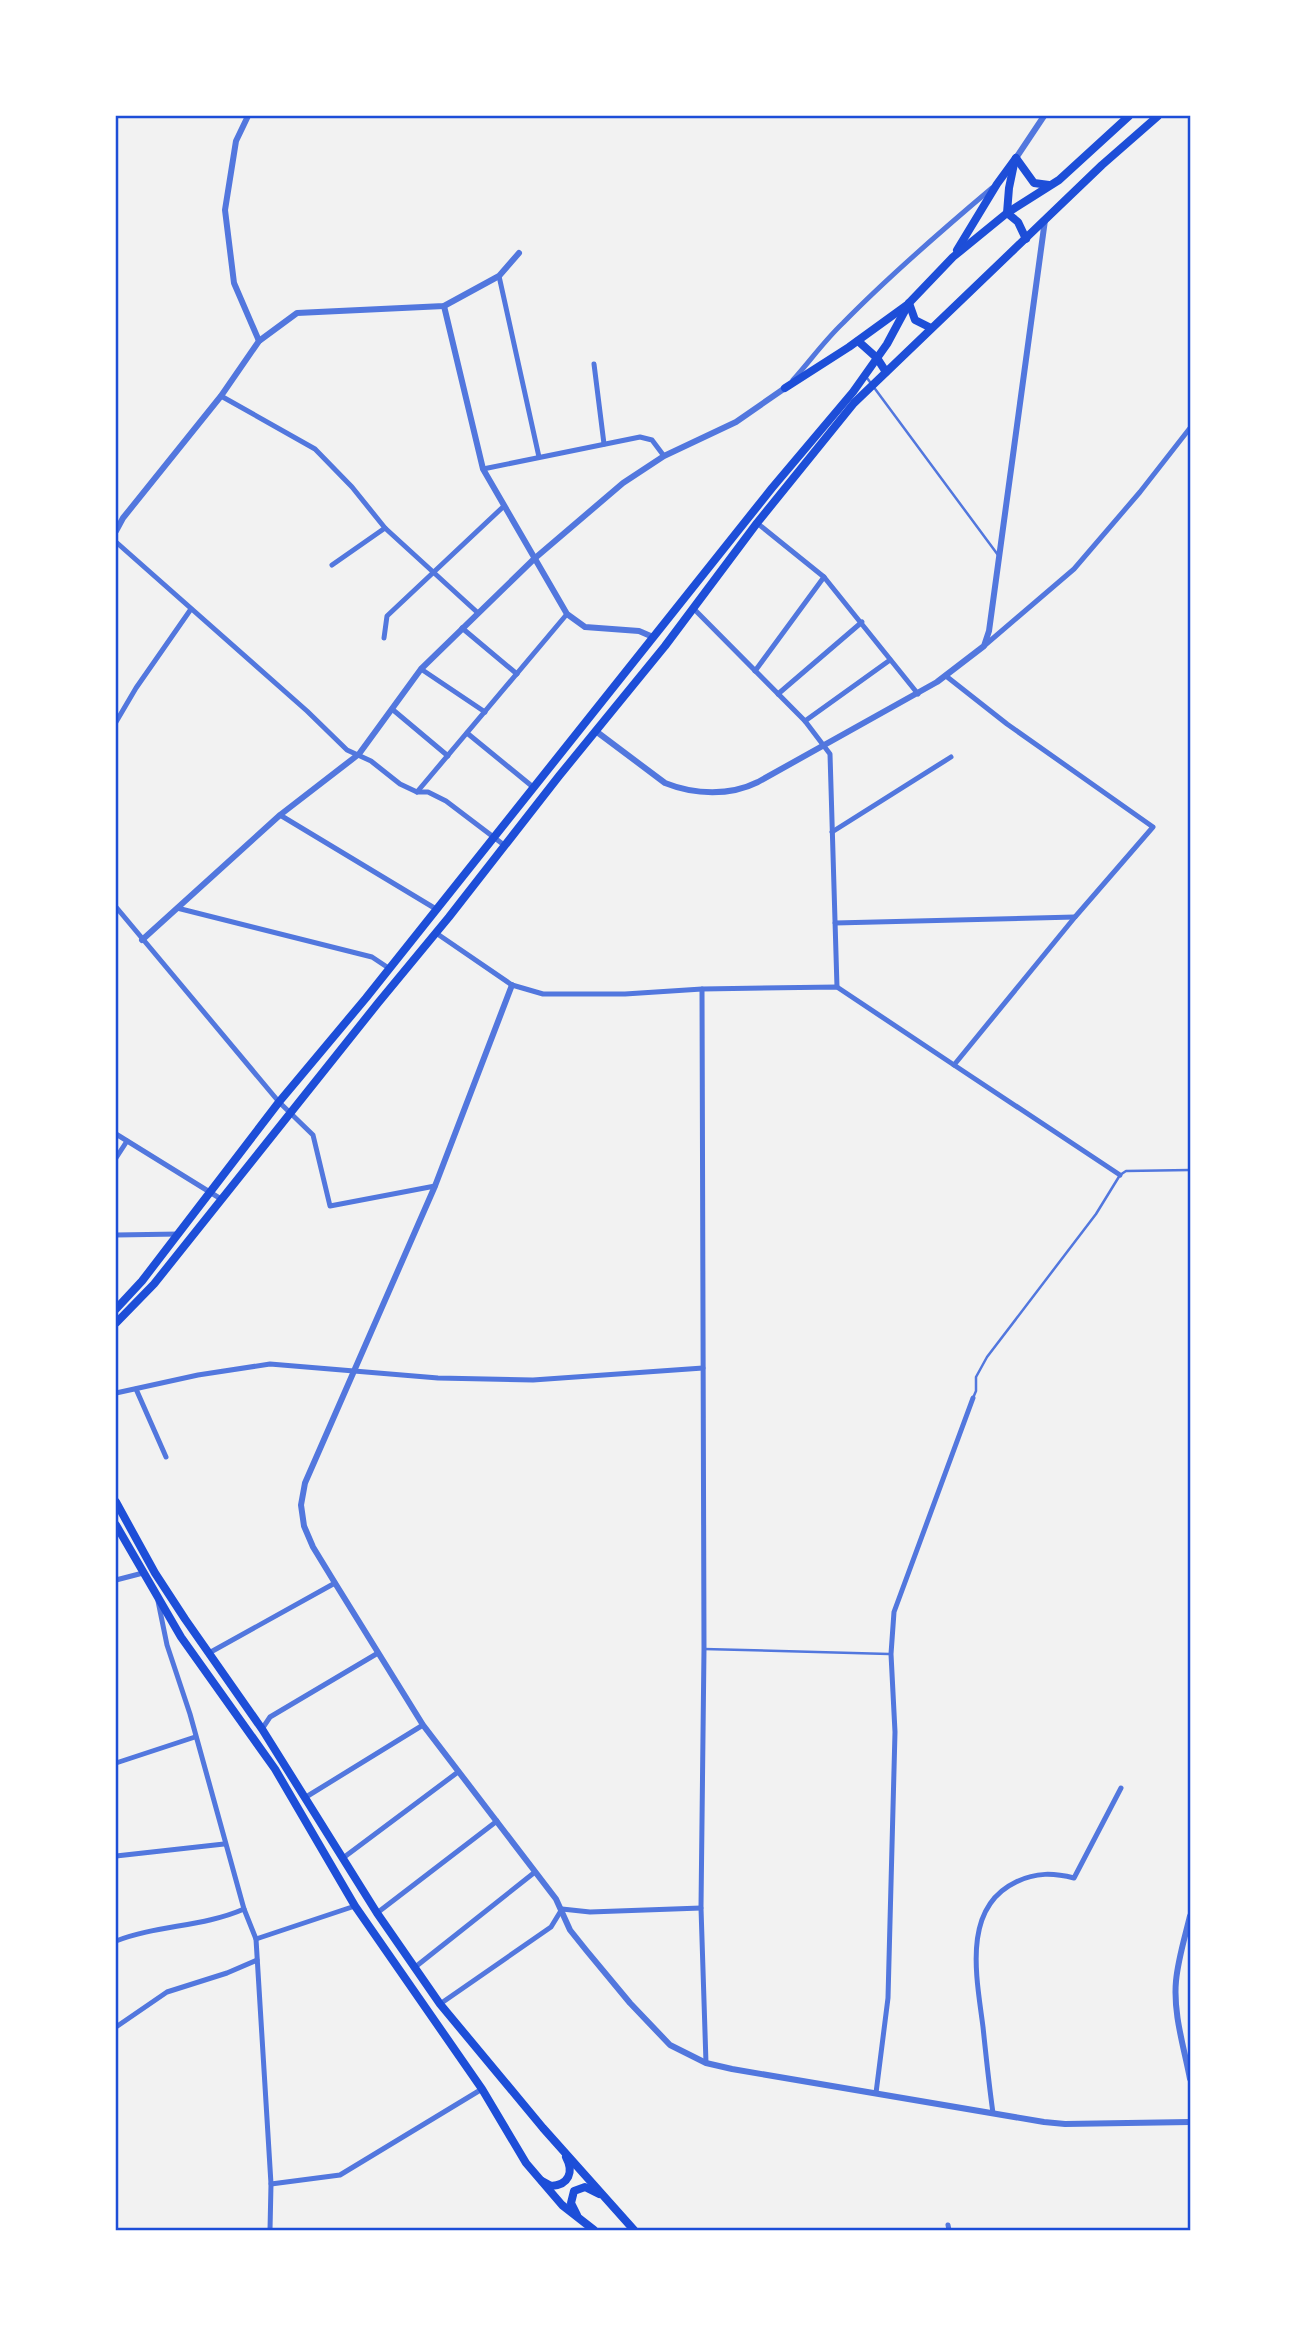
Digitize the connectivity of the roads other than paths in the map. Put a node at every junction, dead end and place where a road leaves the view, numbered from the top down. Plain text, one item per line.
1 (248, 116) edge
2 (1044, 116) edge
3 (1129, 116) edge
4 (1158, 116) edge
5 (1016, 158) junction
6 (997, 184) junction
7 (1051, 185) junction
8 (1007, 213) junction
9 (1045, 220) junction
10 (1026, 239) junction
11 (519, 253) dead end
12 (953, 257) junction
13 (499, 276) junction
14 (909, 303) junction
15 (444, 306) junction
16 (931, 328) junction
17 (259, 341) junction
18 (858, 341) junction
19 (877, 358) junction
20 (594, 365) dead end
21 (886, 372) junction
22 (864, 376) junction
23 (873, 385) junction
24 (785, 388) junction
25 (221, 396) junction
26 (1191, 428) edge
27 (604, 444) junction
28 (664, 456) junction
29 (539, 457) junction
30 (483, 469) junction
31 (504, 506) junction
32 (116, 515) edge
33 (123, 518) junction
34 (757, 523) junction
35 (385, 528) junction
36 (116, 531) edge
37 (116, 542) edge
38 (999, 557) junction
39 (534, 559) junction
40 (332, 565) dead end
41 (433, 573) junction
42 (824, 577) junction
43 (191, 609) junction
44 (694, 609) junction
45 (478, 613) junction
46 (567, 614) junction
47 (862, 622) junction
48 (462, 628) junction
49 (384, 638) dead end
50 (653, 638) junction
51 (984, 646) junction
52 (890, 660) junction
53 (421, 669) junction
54 (755, 671) junction
55 (517, 674) junction
56 (946, 676) junction
57 (778, 694) junction
58 (918, 694) junction
59 (392, 709) junction
60 (485, 712) junction
61 (805, 721) junction
62 (116, 722) edge
63 (597, 732) junction
64 (467, 733) junction
65 (825, 746) junction
66 (359, 754) junction
67 (448, 756) junction
68 (951, 757) dead end
69 (533, 787) junction
70 (417, 792) junction
71 (280, 815) junction
72 (832, 832) junction
73 (495, 838) junction
74 (504, 845) junction
75 (116, 907) edge
76 (177, 908) junction
77 (436, 909) junction
78 (1074, 917) junction
79 (835, 923) junction
80 (436, 933) junction
81 (142, 940) junction
82 (390, 969) junction
83 (512, 985) junction
84 (837, 987) junction
85 (702, 989) junction
86 (954, 1065) junction
87 (279, 1102) junction
88 (290, 1112) junction
89 (116, 1134) edge
90 (127, 1141) junction
91 (116, 1158) edge
92 (1191, 1170) edge
93 (1120, 1175) junction
94 (435, 1186) junction
95 (211, 1192) junction
96 (221, 1199) junction
97 (178, 1234) junction
98 (116, 1235) edge
99 (116, 1309) edge
100 (116, 1323) edge
101 (703, 1368) junction
102 (354, 1371) junction
103 (136, 1389) junction
104 (116, 1393) edge
105 (973, 1398) joint
106 (166, 1457) dead end
107 (116, 1502) edge
108 (116, 1525) edge
109 (143, 1573) junction
110 (116, 1580) edge
111 (335, 1583) junction
112 (158, 1600) junction
113 (704, 1649) junction
114 (209, 1653) junction
115 (378, 1653) junction
116 (891, 1654) junction
117 (424, 1725) junction
118 (262, 1729) junction
119 (195, 1737) junction
120 (116, 1763) edge
121 (458, 1772) junction
122 (1121, 1788) dead end
123 (306, 1797) junction
124 (497, 1821) junction
125 (224, 1844) junction
126 (116, 1856) edge
127 (343, 1858) junction
128 (535, 1872) junction
129 (355, 1906) junction
130 (701, 1908) junction
131 (244, 1909) junction
132 (562, 1909) junction
133 (377, 1913) junction
134 (1191, 1916) edge
135 (256, 1939) junction
136 (116, 1941) edge
137 (257, 1960) junction
138 (414, 1968) junction
139 (440, 2004) junction
140 (116, 2027) edge
141 (706, 2063) junction
142 (1189, 2069) edge
143 (1191, 2079) edge
144 (482, 2090) junction
145 (876, 2093) junction
146 (993, 2113) junction
147 (1191, 2122) edge
148 (559, 2146) junction
149 (526, 2163) junction
150 (271, 2184) junction
151 (614, 2208) junction
152 (270, 2231) edge
153 (595, 2231) edge
154 (634, 2231) edge

1 - 17 street
2 - 5 street
3 - 7 main road
4 - 9 main road
5 - 6 main road
5 - 7 main road
5 - 8 main road
6 - 12 main road
6 - 24 street
7 - 8 main road
8 - 10 main road
8 - 12 main road
9 - 10 main road
9 - 38 street
10 - 16 main road
11 - 13 street
12 - 14 main road
13 - 15 street
13 - 29 street
14 - 16 main road
14 - 18 main road
14 - 19 main road
15 - 17 street
15 - 30 street
16 - 21 main road
17 - 25 street
18 - 19 main road
18 - 24 main road
19 - 21 main road
19 - 22 main road
20 - 27 street
21 - 23 main road
22 - 23 lane
22 - 50 main road
23 - 34 main road
23 - 38 lane
24 - 28 street
25 - 33 street
25 - 35 street
26 - 51 street
27 - 28 street
27 - 29 street
28 - 39 street
29 - 30 street
30 - 31 street
31 - 39 street
31 - 41 street
32 - 33 street
33 - 36 street
34 - 42 street
34 - 44 main road
35 - 40 street
35 - 41 street
37 - 43 street
38 - 51 street
39 - 45 street
39 - 46 street
41 - 45 street
41 - 49 street
42 - 47 street
42 - 54 street
43 - 62 street
43 - 66 street
44 - 54 street
44 - 63 main road
45 - 48 street
46 - 50 street
46 - 55 street
47 - 52 street
47 - 57 street
48 - 53 street
48 - 55 street
50 - 69 main road
51 - 56 street
52 - 58 street
52 - 61 street
53 - 59 street
53 - 60 street
54 - 57 street
55 - 60 street
56 - 58 street
56 - 78 street
57 - 61 street
58 - 65 street
59 - 66 street
59 - 67 street
60 - 64 street
61 - 65 street
63 - 65 street
63 - 74 main road
64 - 67 street
64 - 69 street
65 - 72 street
66 - 70 street
66 - 71 street
67 - 70 street
68 - 72 street
69 - 73 main road
70 - 73 street
71 - 76 street
71 - 77 street
72 - 79 street
73 - 74 street
73 - 77 main road
74 - 80 main road
75 - 81 street
76 - 81 street
76 - 82 street
77 - 82 main road
78 - 79 street
78 - 86 street
79 - 84 street
80 - 83 street
80 - 88 main road
81 - 87 street
82 - 87 main road
83 - 85 street
83 - 94 street
84 - 85 street
84 - 86 street
85 - 101 street
86 - 93 street
87 - 88 street
87 - 95 main road
88 - 94 street
88 - 96 main road
89 - 90 street
90 - 91 street
90 - 95 street
92 - 93 lane
93 - 105 lane
94 - 102 street
95 - 96 street
95 - 97 main road
96 - 100 main road
97 - 98 street
97 - 99 main road
101 - 102 street
101 - 113 street
102 - 103 street
102 - 111 street
103 - 104 street
103 - 106 street
105 - 116 street
107 - 114 main road
108 - 109 main road
109 - 110 street
109 - 112 main road
111 - 114 street
111 - 115 street
112 - 119 street
112 - 129 main road
113 - 116 lane
113 - 130 street
114 - 118 main road
115 - 117 street
115 - 118 street
116 - 145 street
117 - 121 street
117 - 123 street
118 - 123 main road
119 - 120 street
119 - 125 street
121 - 124 street
121 - 127 street
122 - 146 street
123 - 127 main road
124 - 128 street
124 - 133 street
125 - 126 street
125 - 131 street
127 - 133 main road
128 - 132 street
128 - 138 street
129 - 135 street
129 - 144 main road
130 - 132 street
130 - 141 street
131 - 135 street
131 - 136 street
132 - 139 street
132 - 141 street
133 - 138 main road
134 - 142 street
135 - 137 street
137 - 140 street
137 - 150 street
138 - 139 main road
139 - 148 main road
141 - 145 street
142 - 143 street
144 - 149 main road
144 - 150 street
145 - 146 street
146 - 147 street
148 - 149 main road
148 - 151 main road
149 - 153 main road
150 - 152 street
151 - 153 main road
151 - 154 main road

